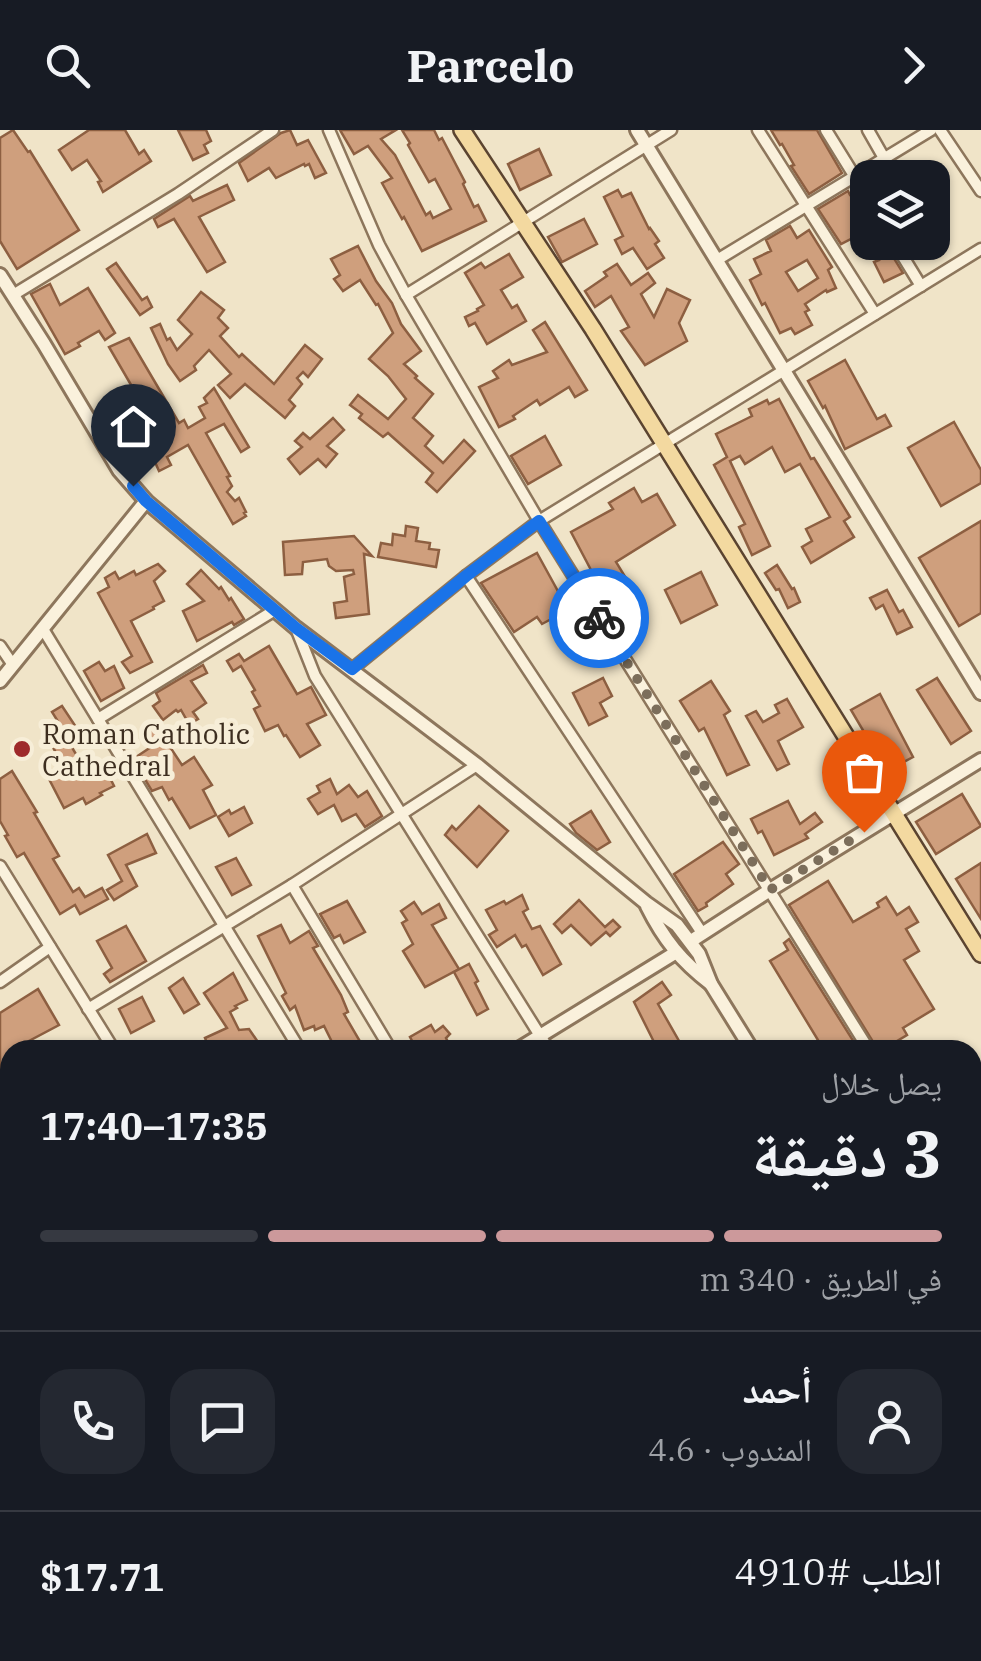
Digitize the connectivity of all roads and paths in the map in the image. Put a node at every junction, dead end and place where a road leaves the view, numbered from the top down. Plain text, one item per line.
1 (272, 130) edge
2 (329, 130) edge
3 (462, 130) edge
4 (637, 130) edge
5 (671, 130) edge
6 (758, 130) edge
7 (826, 130) edge
8 (868, 130) edge
9 (931, 130) edge
10 (940, 130) edge
11 (646, 146) junction
12 (884, 158) junction
13 (881, 160) edge
14 (850, 169) edge
15 (850, 180) edge
16 (981, 192) edge
17 (804, 205) junction
18 (524, 222) junction
19 (981, 249) edge
20 (717, 260) junction
21 (905, 260) edge
22 (0, 275) edge
23 (920, 286) junction
24 (13, 295) junction
25 (406, 295) junction
26 (874, 314) junction
27 (784, 370) junction
28 (664, 442) junction
29 (146, 501) junction
30 (539, 521) junction
31 (466, 576) junction
32 (275, 610) junction
33 (296, 628) junction
34 (42, 629) junction
35 (0, 646) edge
36 (13, 665) junction
37 (352, 669) junction
38 (0, 680) edge
39 (981, 693) edge
40 (98, 719) junction
41 (981, 760) edge
42 (477, 766) junction
43 (896, 813) junction
44 (402, 816) junction
45 (0, 866) edge
46 (292, 886) junction
47 (770, 890) junction
48 (646, 904) junction
49 (224, 927) junction
50 (696, 937) junction
51 (50, 947) junction
52 (676, 953) junction
53 (981, 954) edge
54 (0, 982) edge
55 (712, 984) junction
56 (88, 1009) junction
57 (540, 1036) junction
58 (108, 1040) edge
59 (294, 1040) edge
60 (385, 1040) edge
61 (533, 1040) edge
62 (543, 1040) edge
63 (746, 1040) edge
64 (863, 1040) edge

1 - 24 street
2 - 25 street
3 - 18 main road
4 - 11 street
5 - 11 street
6 - 17 street
7 - 14 street
8 - 12 street
9 - 12 street
10 - 16 street
11 - 18 street
11 - 20 street
12 - 13 street
15 - 17 street
17 - 20 street
17 - 26 street
18 - 25 street
18 - 28 main road
19 - 23 street
20 - 27 street
21 - 23 street
22 - 24 street
23 - 26 street
24 - 29 street
25 - 30 street
26 - 27 street
27 - 28 street
27 - 39 street
28 - 30 street
28 - 43 main road
29 - 32 street
29 - 34 street
30 - 31 street
30 - 47 street
31 - 37 street
31 - 50 street
32 - 33 street
32 - 40 street
33 - 37 street
33 - 44 street
34 - 36 street
34 - 40 street
35 - 36 street
36 - 38 street
37 - 42 street
40 - 49 street
41 - 43 street
42 - 44 street
42 - 48 street
43 - 47 street
43 - 53 main road
44 - 46 street
44 - 57 street
45 - 51 street
46 - 49 street
46 - 60 street
47 - 50 street
47 - 64 street
48 - 50 street
48 - 52 street
49 - 56 street
49 - 59 street
50 - 55 street
51 - 54 street
51 - 56 street
52 - 55 street
52 - 57 street
55 - 63 street
56 - 58 street
57 - 61 street
57 - 62 street

